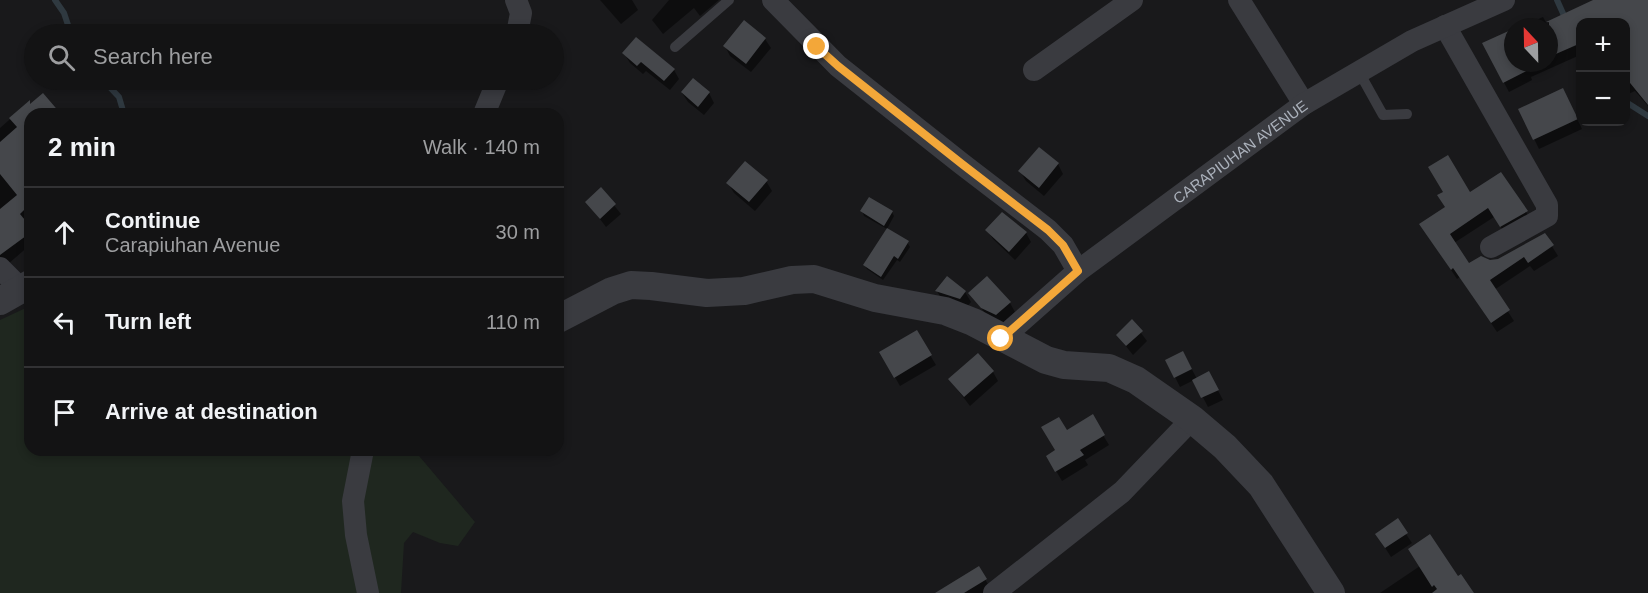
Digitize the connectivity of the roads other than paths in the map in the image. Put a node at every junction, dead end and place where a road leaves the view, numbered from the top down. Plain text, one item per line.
1 (516, 0) edge
2 (729, 0) edge
3 (773, 0) edge
4 (1132, 0) edge
5 (1239, 0) edge
6 (1504, 0) edge
7 (519, 24) edge
8 (1445, 26) junction
9 (675, 47) dead end
10 (1034, 70) dead end
11 (1359, 72) junction
12 (494, 90) edge
13 (1304, 104) junction
14 (486, 108) edge
15 (1407, 114) dead end
16 (1491, 247) dead end
17 (0, 268) edge
18 (1078, 271) junction
19 (17, 291) edge
20 (564, 317) edge
21 (1001, 339) junction
22 (1192, 419) junction
23 (362, 456) edge
24 (368, 593) edge
25 (994, 593) edge
26 (1330, 593) edge

1 - 7 street
2 - 9 lane
3 - 18 street
4 - 10 street
5 - 13 street
6 - 8 street, CARAPIUHAN AVENUE
8 - 11 street, CARAPIUHAN AVENUE
8 - 16 street
11 - 13 street, CARAPIUHAN AVENUE
11 - 15 lane
12 - 14 street
13 - 18 street, CARAPIUHAN AVENUE
17 - 19 street
18 - 21 street, CARAPIUHAN AVENUE
20 - 21 street
21 - 22 street
22 - 25 street
22 - 26 street
23 - 24 street

